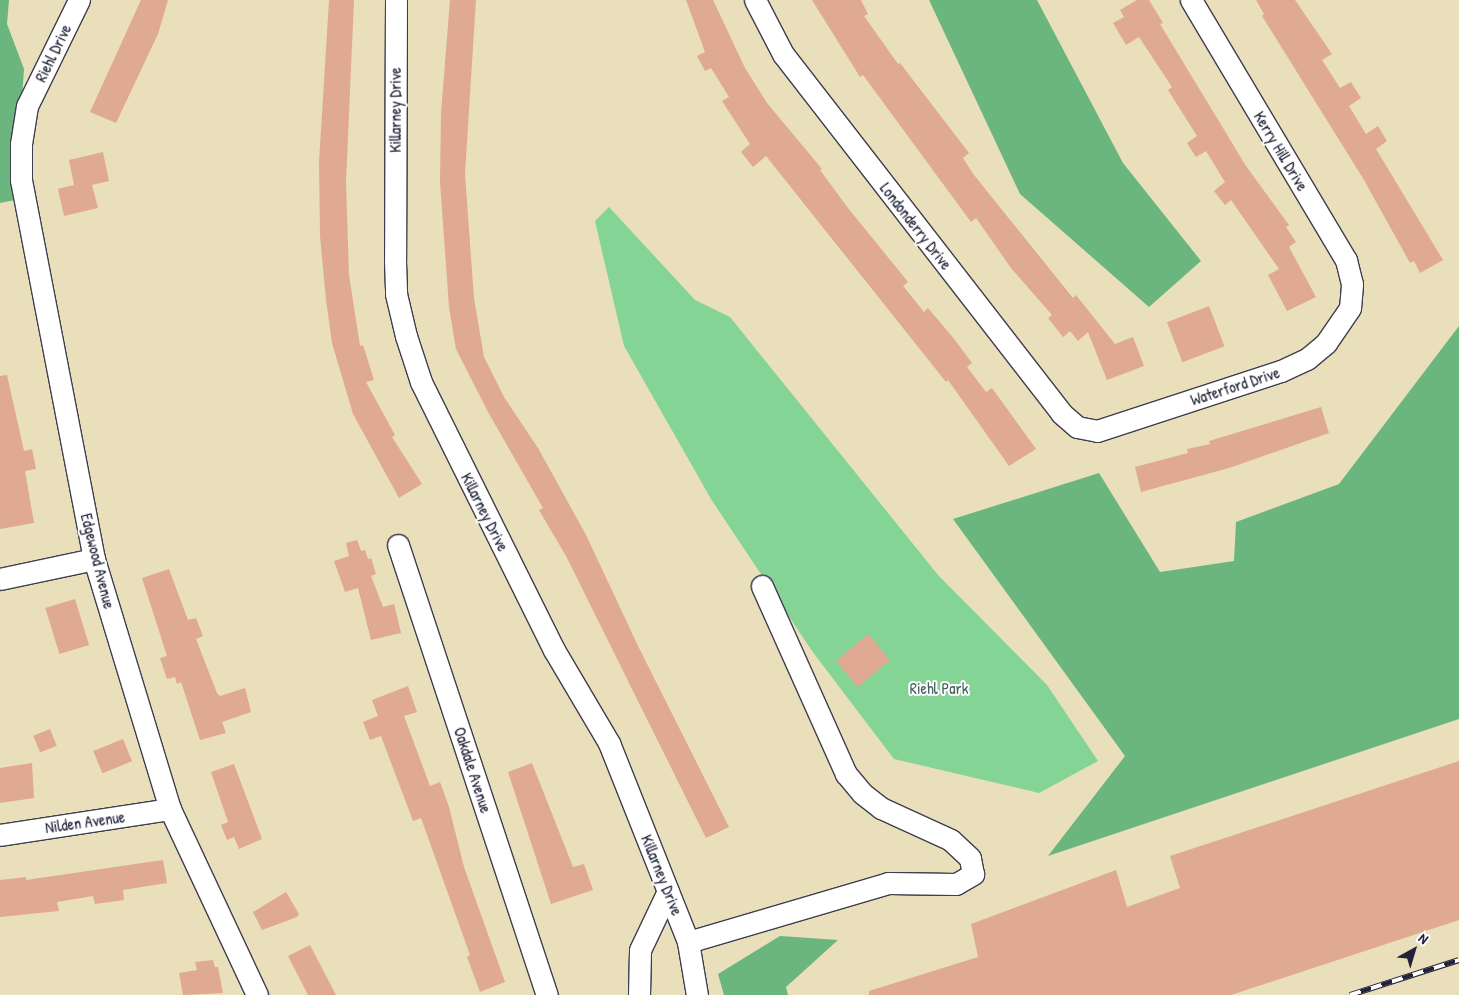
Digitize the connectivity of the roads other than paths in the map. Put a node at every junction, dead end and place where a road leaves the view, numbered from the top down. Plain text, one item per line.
1 (79, 0) edge
2 (396, 0) edge
3 (755, 0) edge
4 (1191, 0) edge
5 (27, 106) joint
6 (1350, 308) joint
7 (1097, 431) joint
8 (398, 545) dead end
9 (94, 558) junction
10 (0, 579) edge
11 (762, 586) dead end
12 (170, 809) junction
13 (0, 835) edge
14 (668, 891) junction
15 (688, 942) junction
16 (257, 995) edge
17 (547, 995) edge
18 (639, 995) edge
19 (698, 995) edge

1 - 5 street, Riehl Drive
2 - 14 street, Killarney Drive
3 - 7 street, Londonderry Drive
4 - 6 street, Kerry Hill Drive
5 - 9 street, Edgewood Avenue
6 - 7 street, Waterford Drive
8 - 17 street, Oakdale Avenue
9 - 10 street
9 - 12 street, Edgewood Avenue
11 - 15 street
12 - 13 street, Nilden Avenue
12 - 16 street, Edgewood Avenue
14 - 15 street, Killarney Drive
14 - 18 street
15 - 19 street, Killarney Drive

